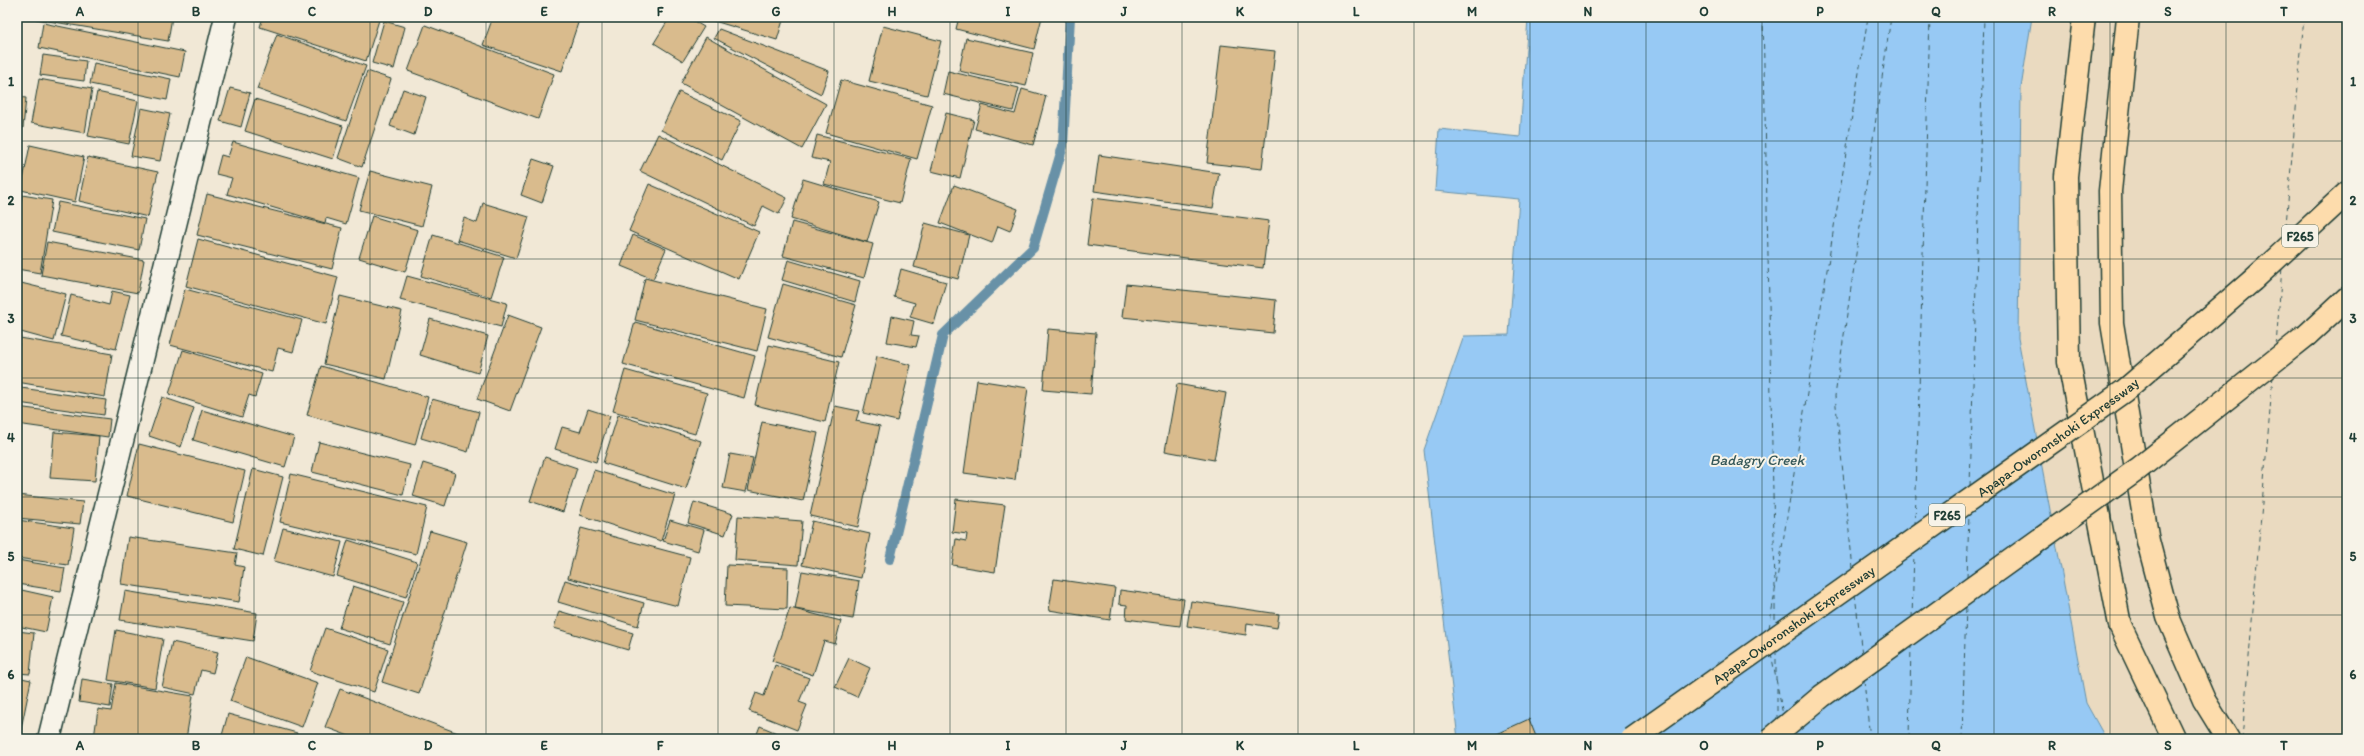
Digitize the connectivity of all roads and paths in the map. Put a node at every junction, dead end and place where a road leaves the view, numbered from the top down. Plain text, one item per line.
1 (226, 17) edge
2 (2084, 17) edge
3 (2128, 17) edge
4 (2347, 193) edge
5 (2347, 298) edge
6 (49, 739) edge
7 (1632, 739) edge
8 (1771, 739) edge
9 (2174, 739) edge
10 (2228, 739) edge

1 - 6 street
2 - 9 highway
3 - 10 highway
4 - 7 highway, Apapa-Oworonshoki Expressway / F265, bridge
5 - 8 highway, bridge

